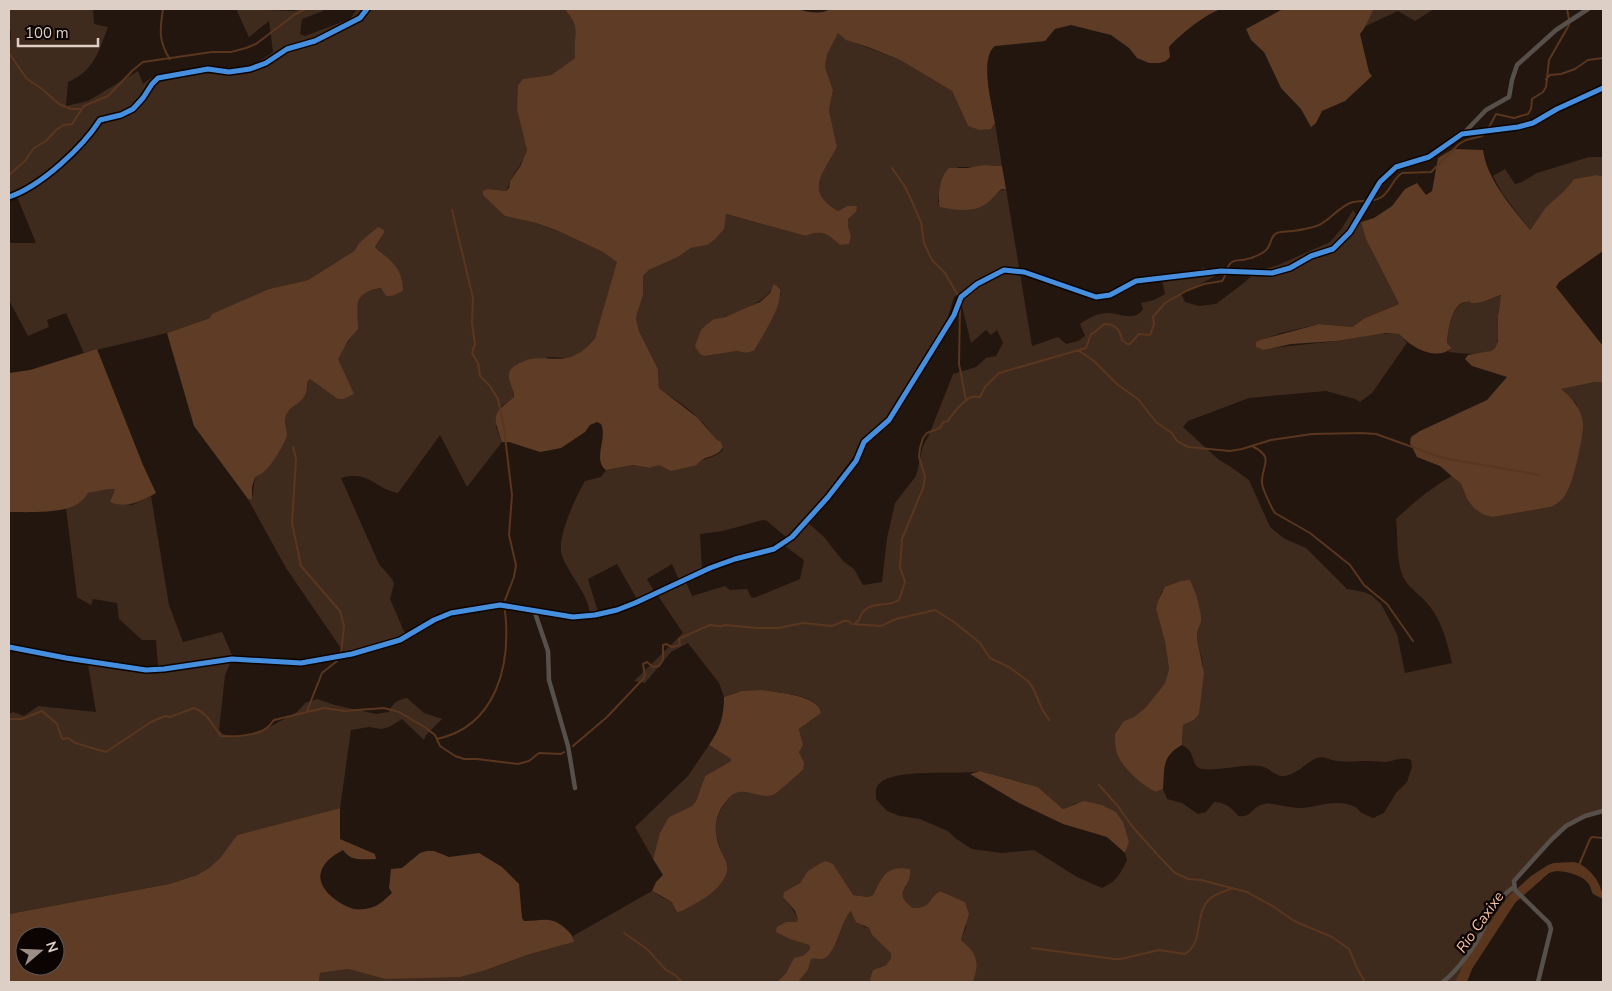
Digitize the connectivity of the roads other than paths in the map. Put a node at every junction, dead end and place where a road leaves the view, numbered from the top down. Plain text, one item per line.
1 (366, 9) edge
2 (1588, 9) edge
3 (1603, 88) edge
4 (1462, 134) junction
5 (9, 197) edge
6 (534, 610) junction
7 (9, 648) edge
8 (575, 788) dead end
9 (1603, 812) edge
10 (1515, 888) junction
11 (1443, 982) edge
12 (1538, 982) edge

1 - 5 street
2 - 4 street
3 - 4 street
4 - 6 street
6 - 7 street
6 - 8 street
9 - 10 street
10 - 11 street
10 - 12 street

